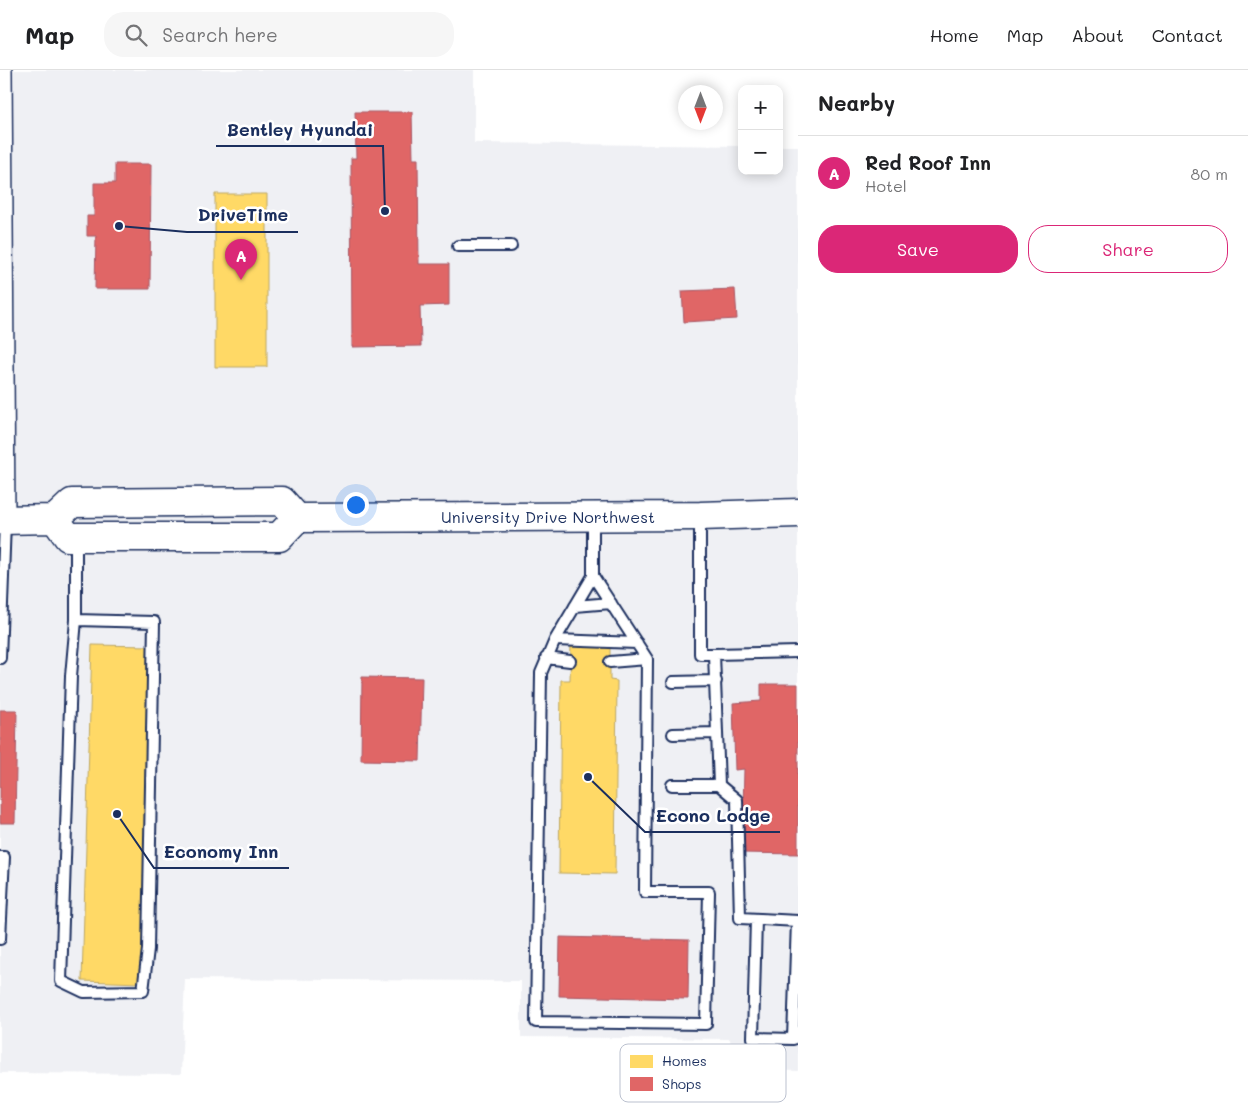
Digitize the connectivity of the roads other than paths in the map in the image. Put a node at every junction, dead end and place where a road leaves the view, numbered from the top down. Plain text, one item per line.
1 (2, 70) edge
2 (458, 246) dead end
3 (511, 246) dead end
4 (2, 324) edge
5 (798, 513) edge
6 (593, 516) junction
7 (700, 516) junction
8 (297, 518) junction
9 (2, 519) edge
10 (55, 519) junction
11 (76, 537) junction
12 (592, 576) junction
13 (611, 603) junction
14 (575, 606) junction
15 (76, 620) junction
16 (555, 640) junction
17 (637, 643) junction
18 (798, 652) edge
19 (714, 654) junction
20 (0, 658) edge
21 (546, 658) junction
22 (648, 659) junction
23 (570, 661) dead end
24 (610, 662) dead end
25 (716, 681) junction
26 (673, 682) dead end
27 (717, 733) junction
28 (673, 734) dead end
29 (719, 785) junction
30 (672, 786) dead end
31 (0, 856) edge
32 (756, 919) junction
33 (798, 921) edge
34 (0, 939) edge

1 - 4 street
2 - 3 lane
4 - 9 street
5 - 7 highway, University Drive Northwest
6 - 7 highway, University Drive Northwest
6 - 8 highway, University Drive Northwest
6 - 12 lane
7 - 19 lane
8 - 10 highway
8 - 11 highway
9 - 10 highway
9 - 20 lane
10 - 11 highway
11 - 15 lane
12 - 13 lane
12 - 14 lane
13 - 14 lane
13 - 17 lane
14 - 16 lane
15 - 15 lane
16 - 17 lane
16 - 21 lane
17 - 22 lane
18 - 19 lane
19 - 25 lane
21 - 22 lane
21 - 23 lane
22 - 24 lane
25 - 26 lane
25 - 27 lane
27 - 28 lane
27 - 29 lane
29 - 30 lane
29 - 32 lane
31 - 34 lane
32 - 33 lane
32 - 33 lane

